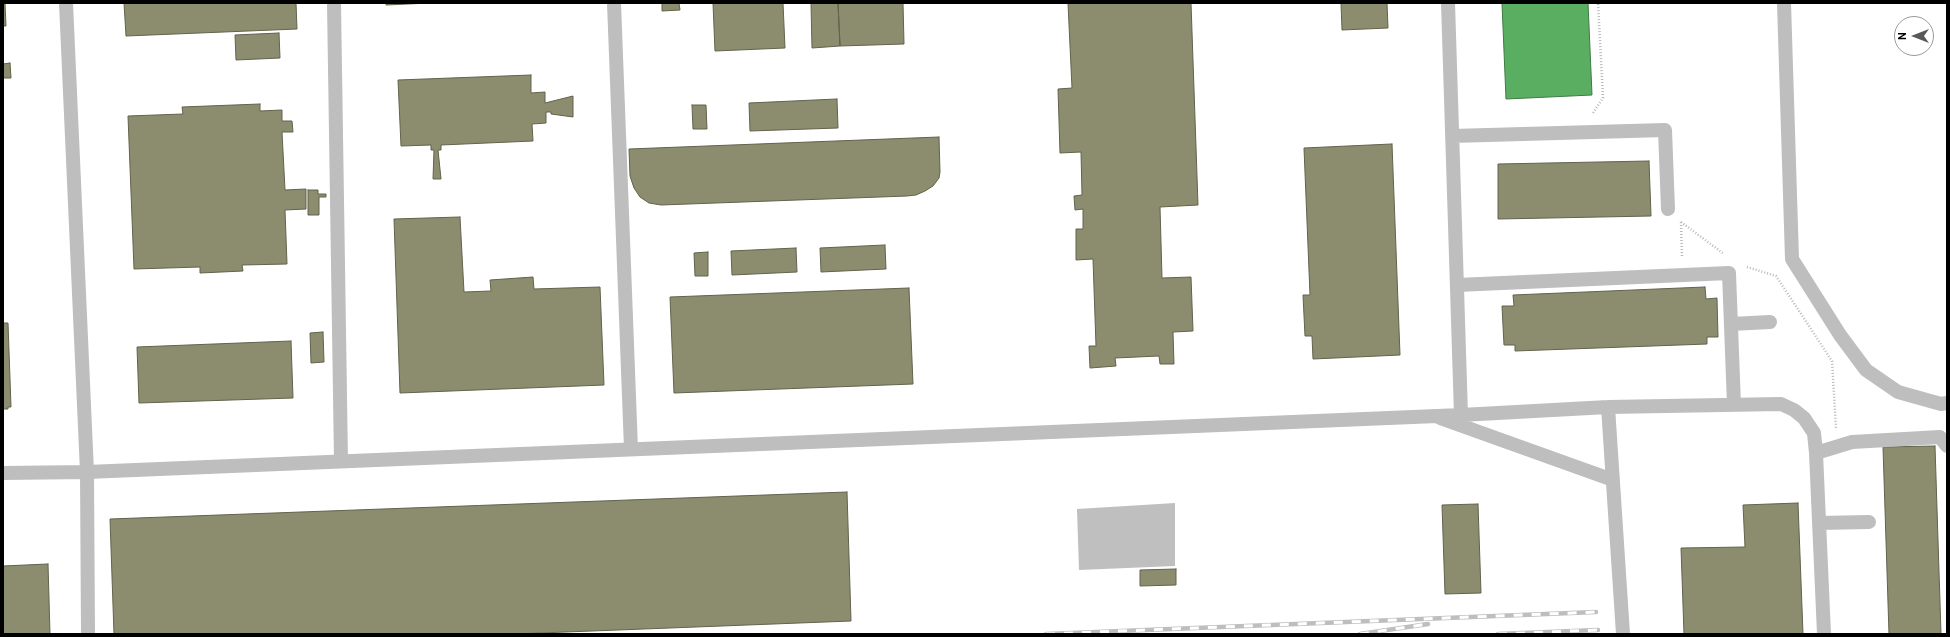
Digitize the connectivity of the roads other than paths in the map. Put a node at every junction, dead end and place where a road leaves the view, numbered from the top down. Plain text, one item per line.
1 (66, 3) edge
2 (334, 3) edge
3 (614, 3) edge
4 (1448, 3) edge
5 (1784, 3) edge
6 (1452, 136) junction
7 (1668, 209) dead end
8 (1457, 285) junction
9 (1770, 322) dead end
10 (1731, 324) junction
11 (1947, 403) edge
12 (1734, 405) junction
13 (1608, 407) junction
14 (1461, 415) junction
15 (1432, 416) junction
16 (1947, 446) edge
17 (631, 449) junction
18 (1816, 453) junction
19 (340, 461) junction
20 (88, 472) junction
21 (3, 473) edge
22 (1613, 480) junction
23 (1870, 522) dead end
24 (1819, 523) junction
25 (88, 634) edge
26 (1623, 634) edge
27 (1824, 634) edge

1 - 20 lane
2 - 19 lane
3 - 17 lane
4 - 6 lane
5 - 11 lane
6 - 7 lane
6 - 8 lane
8 - 10 lane
8 - 14 lane
9 - 10 lane
10 - 12 lane
12 - 13 lane
12 - 18 lane
13 - 14 lane
13 - 22 lane
14 - 15 lane
15 - 17 lane
15 - 22 lane
16 - 18 lane
17 - 19 lane
18 - 24 lane
19 - 20 lane
20 - 21 lane
20 - 25 lane
22 - 26 lane
23 - 24 lane
24 - 27 lane

